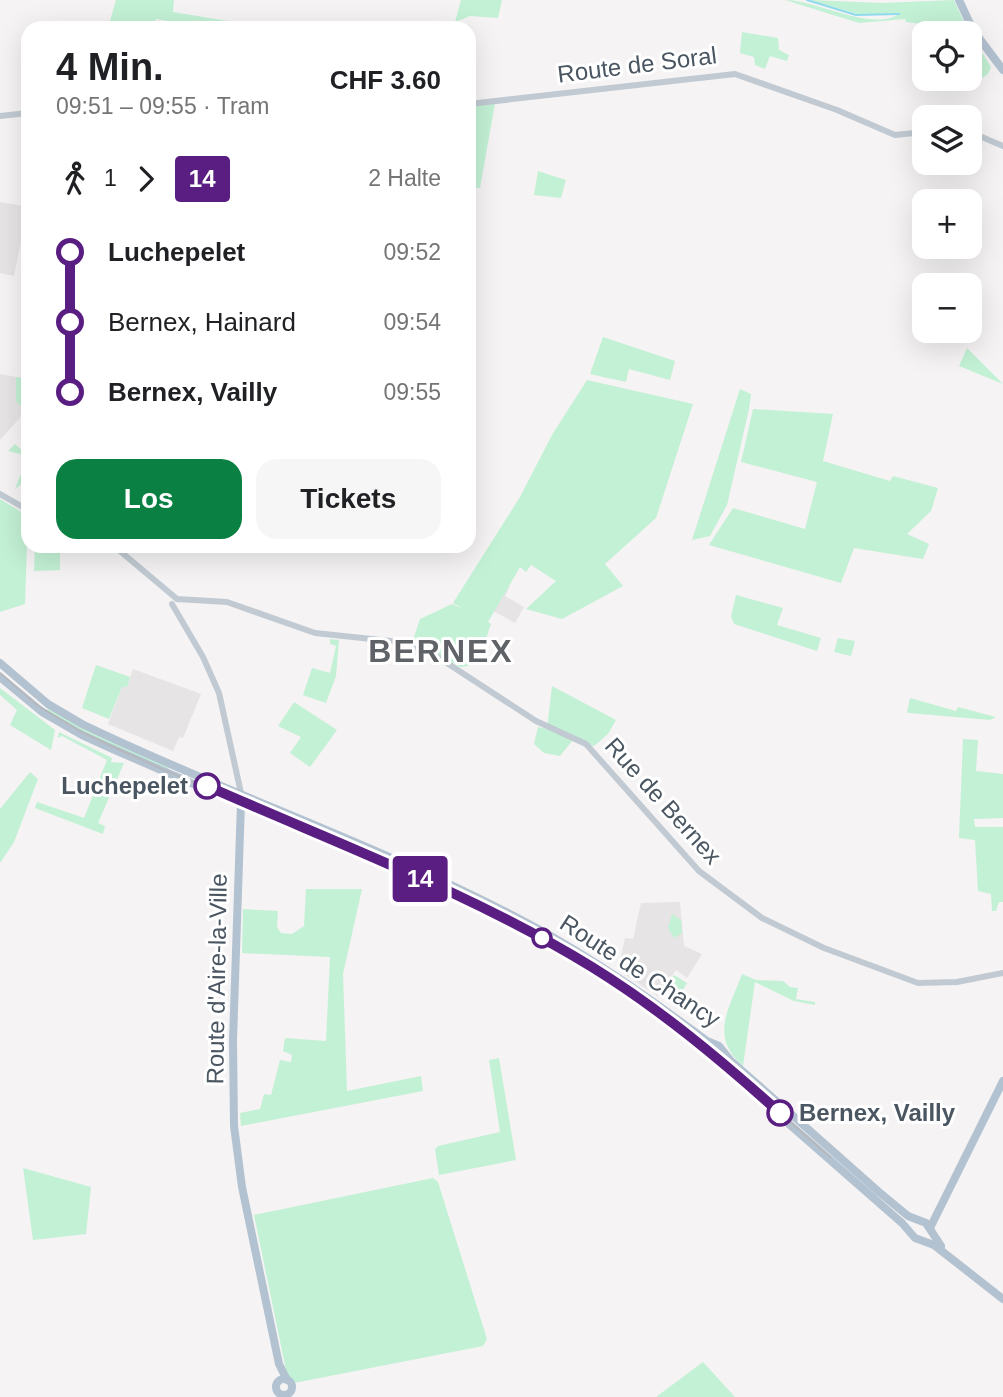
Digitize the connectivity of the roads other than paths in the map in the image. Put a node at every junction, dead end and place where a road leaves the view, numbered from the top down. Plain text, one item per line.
1 (959, 0) edge
2 (971, 21) edge
3 (982, 36) edge
4 (982, 38) edge
5 (1003, 64) edge
6 (1003, 70) edge
7 (476, 103) edge
8 (21, 114) edge
9 (0, 116) edge
10 (912, 135) edge
11 (982, 137) edge
12 (1003, 146) edge
13 (0, 494) edge
14 (21, 506) edge
15 (122, 553) edge
16 (174, 602) junction
17 (0, 663) edge
18 (0, 677) edge
19 (241, 793) junction
20 (240, 804) junction
21 (1003, 973) edge
22 (715, 1044) junction
23 (723, 1052) junction
24 (706, 1055) junction
25 (715, 1062) junction
26 (1003, 1081) edge
27 (939, 1206) junction
28 (921, 1222) junction
29 (930, 1230) junction
30 (912, 1232) junction
31 (923, 1240) junction
32 (991, 1289) junction
33 (1003, 1299) edge
34 (283, 1381) junction
35 (286, 1395) edge

1 - 2 main road
3 - 5 main road
4 - 6 main road
7 - 10 street, Route de Soral
8 - 9 street
11 - 12 street
13 - 14 street
15 - 16 street, Route d'Aire-la-Ville
16 - 19 street, Route d'Aire-la-Ville
16 - 21 street, Rue de Bernex
17 - 19 main road, Route de Chancy
18 - 20 main road, Route de Chancy
19 - 20 main road, Route d'Aire-la-Ville
19 - 22 main road, Route de Chancy
20 - 24 main road, Route de Chancy
20 - 34 main road, Route d'Aire-la-Ville
22 - 23 main road, Route de Chancy
22 - 24 main road
23 - 25 main road
23 - 28 main road, Route de Chancy
24 - 25 main road, Route de Chancy
25 - 30 main road, Route de Chancy
26 - 27 main road
27 - 28 main road
27 - 29 main road
28 - 29 main road, Route de Chancy
28 - 30 main road
29 - 31 main road
29 - 32 main road
30 - 31 main road, Route de Chancy
31 - 32 main road
32 - 33 main road
34 - 35 main road
34 - 35 main road

